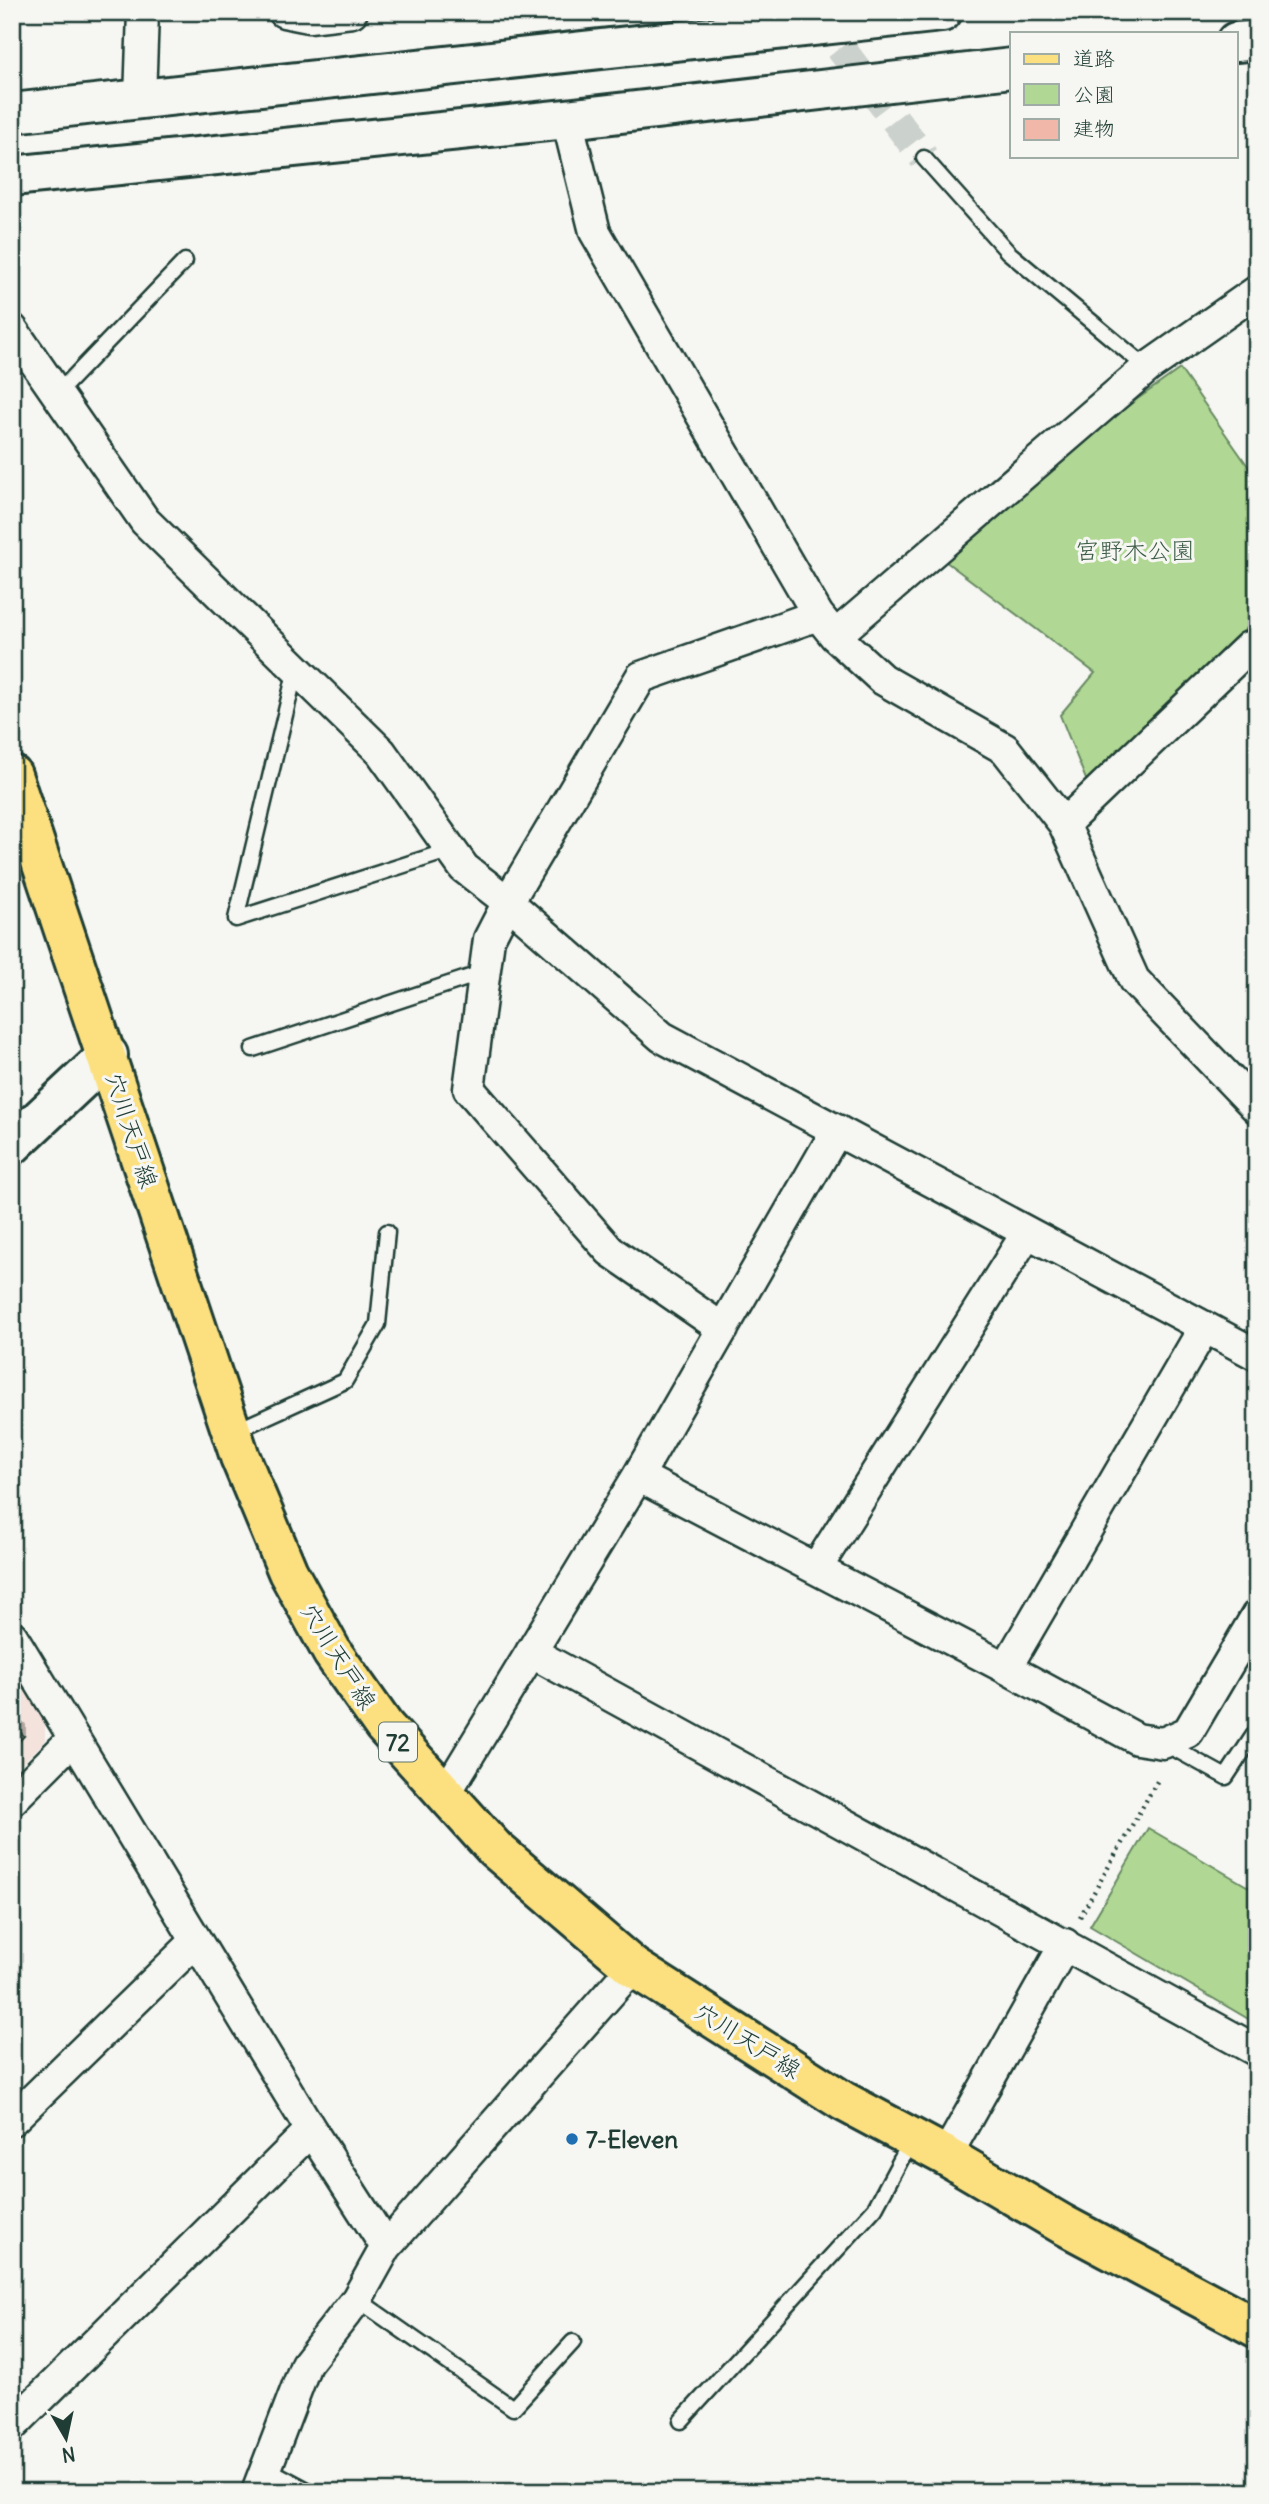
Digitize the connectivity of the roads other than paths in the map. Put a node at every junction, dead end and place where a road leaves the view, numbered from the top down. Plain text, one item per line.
1 (144, 12) edge
2 (284, 12) edge
3 (352, 12) edge
4 (942, 12) edge
5 (1257, 40) edge
6 (1238, 42) edge
7 (1010, 68) edge
8 (140, 99) junction
9 (12, 113) edge
10 (567, 118) junction
11 (924, 158) tunnel mouth
12 (12, 176) edge
13 (185, 261) dead end
14 (1257, 291) edge
15 (12, 329) edge
16 (1147, 368) junction
17 (57, 394) junction
18 (826, 625) junction
19 (1257, 659) edge
20 (296, 669) junction
21 (12, 775) edge
22 (1064, 824) junction
23 (451, 850) junction
24 (508, 902) junction
25 (485, 972) junction
26 (253, 1049) dead end
27 (108, 1055) junction
28 (1257, 1108) edge
29 (837, 1130) junction
30 (12, 1145) edge
31 (387, 1232) dead end
32 (1027, 1233) junction
33 (1204, 1328) junction
34 (723, 1329) junction
35 (1257, 1354) edge
36 (232, 1432) junction
37 (638, 1476) junction
38 (816, 1569) junction
39 (1257, 1615) edge
40 (12, 1636) edge
41 (531, 1653) junction
42 (1006, 1668) junction
43 (1257, 1730) edge
44 (74, 1738) junction
45 (1163, 1743) junction
46 (445, 1794) junction
47 (12, 1800) edge
48 (196, 1941) junction
49 (1065, 1944) junction
50 (633, 1967) junction
51 (1257, 2051) edge
52 (12, 2120) edge
53 (311, 2130) junction
54 (913, 2137) junction
55 (946, 2156) junction
56 (386, 2247) junction
57 (356, 2299) junction
58 (1257, 2328) edge
59 (573, 2342) dead end
60 (681, 2421) dead end
61 (12, 2426) edge
62 (262, 2480) edge
63 (311, 2492) edge

1 - 8 street
2 - 3 street
4 - 8 street
5 - 6 street
7 - 10 street
8 - 9 street
10 - 12 street
10 - 18 street
11 - 16 lane
13 - 17 lane
14 - 16 street
15 - 17 street
16 - 18 street
17 - 20 street
18 - 22 street
18 - 24 street
19 - 22 street
20 - 23 street
20 - 23 lane
21 - 27 main road, 穴川天戸線 / 72
22 - 28 street
23 - 24 street
24 - 25 street
24 - 29 street
25 - 26 lane
25 - 34 street
27 - 30 street
27 - 36 main road, 穴川天戸線 / 72
29 - 32 street
29 - 34 street
31 - 36 lane
32 - 33 street
32 - 38 street
33 - 35 street
33 - 42 street
34 - 37 street
36 - 46 main road, 穴川天戸線 / 72
37 - 38 street
37 - 41 street
38 - 42 street
39 - 45 street
40 - 44 street
41 - 46 street
41 - 49 street
42 - 45 street
43 - 45 lane
44 - 47 street
44 - 48 street
46 - 50 main road, 穴川天戸線 / 72
48 - 52 street
48 - 53 street
49 - 51 street
49 - 55 street
50 - 54 main road, 穴川天戸線 / 72
50 - 56 street
53 - 56 street
53 - 61 street
54 - 55 main road, 穴川天戸線 / 72
54 - 60 lane
55 - 58 main road, 穴川天戸線 / 72
56 - 57 street
57 - 59 lane
57 - 62 street
62 - 63 lane

